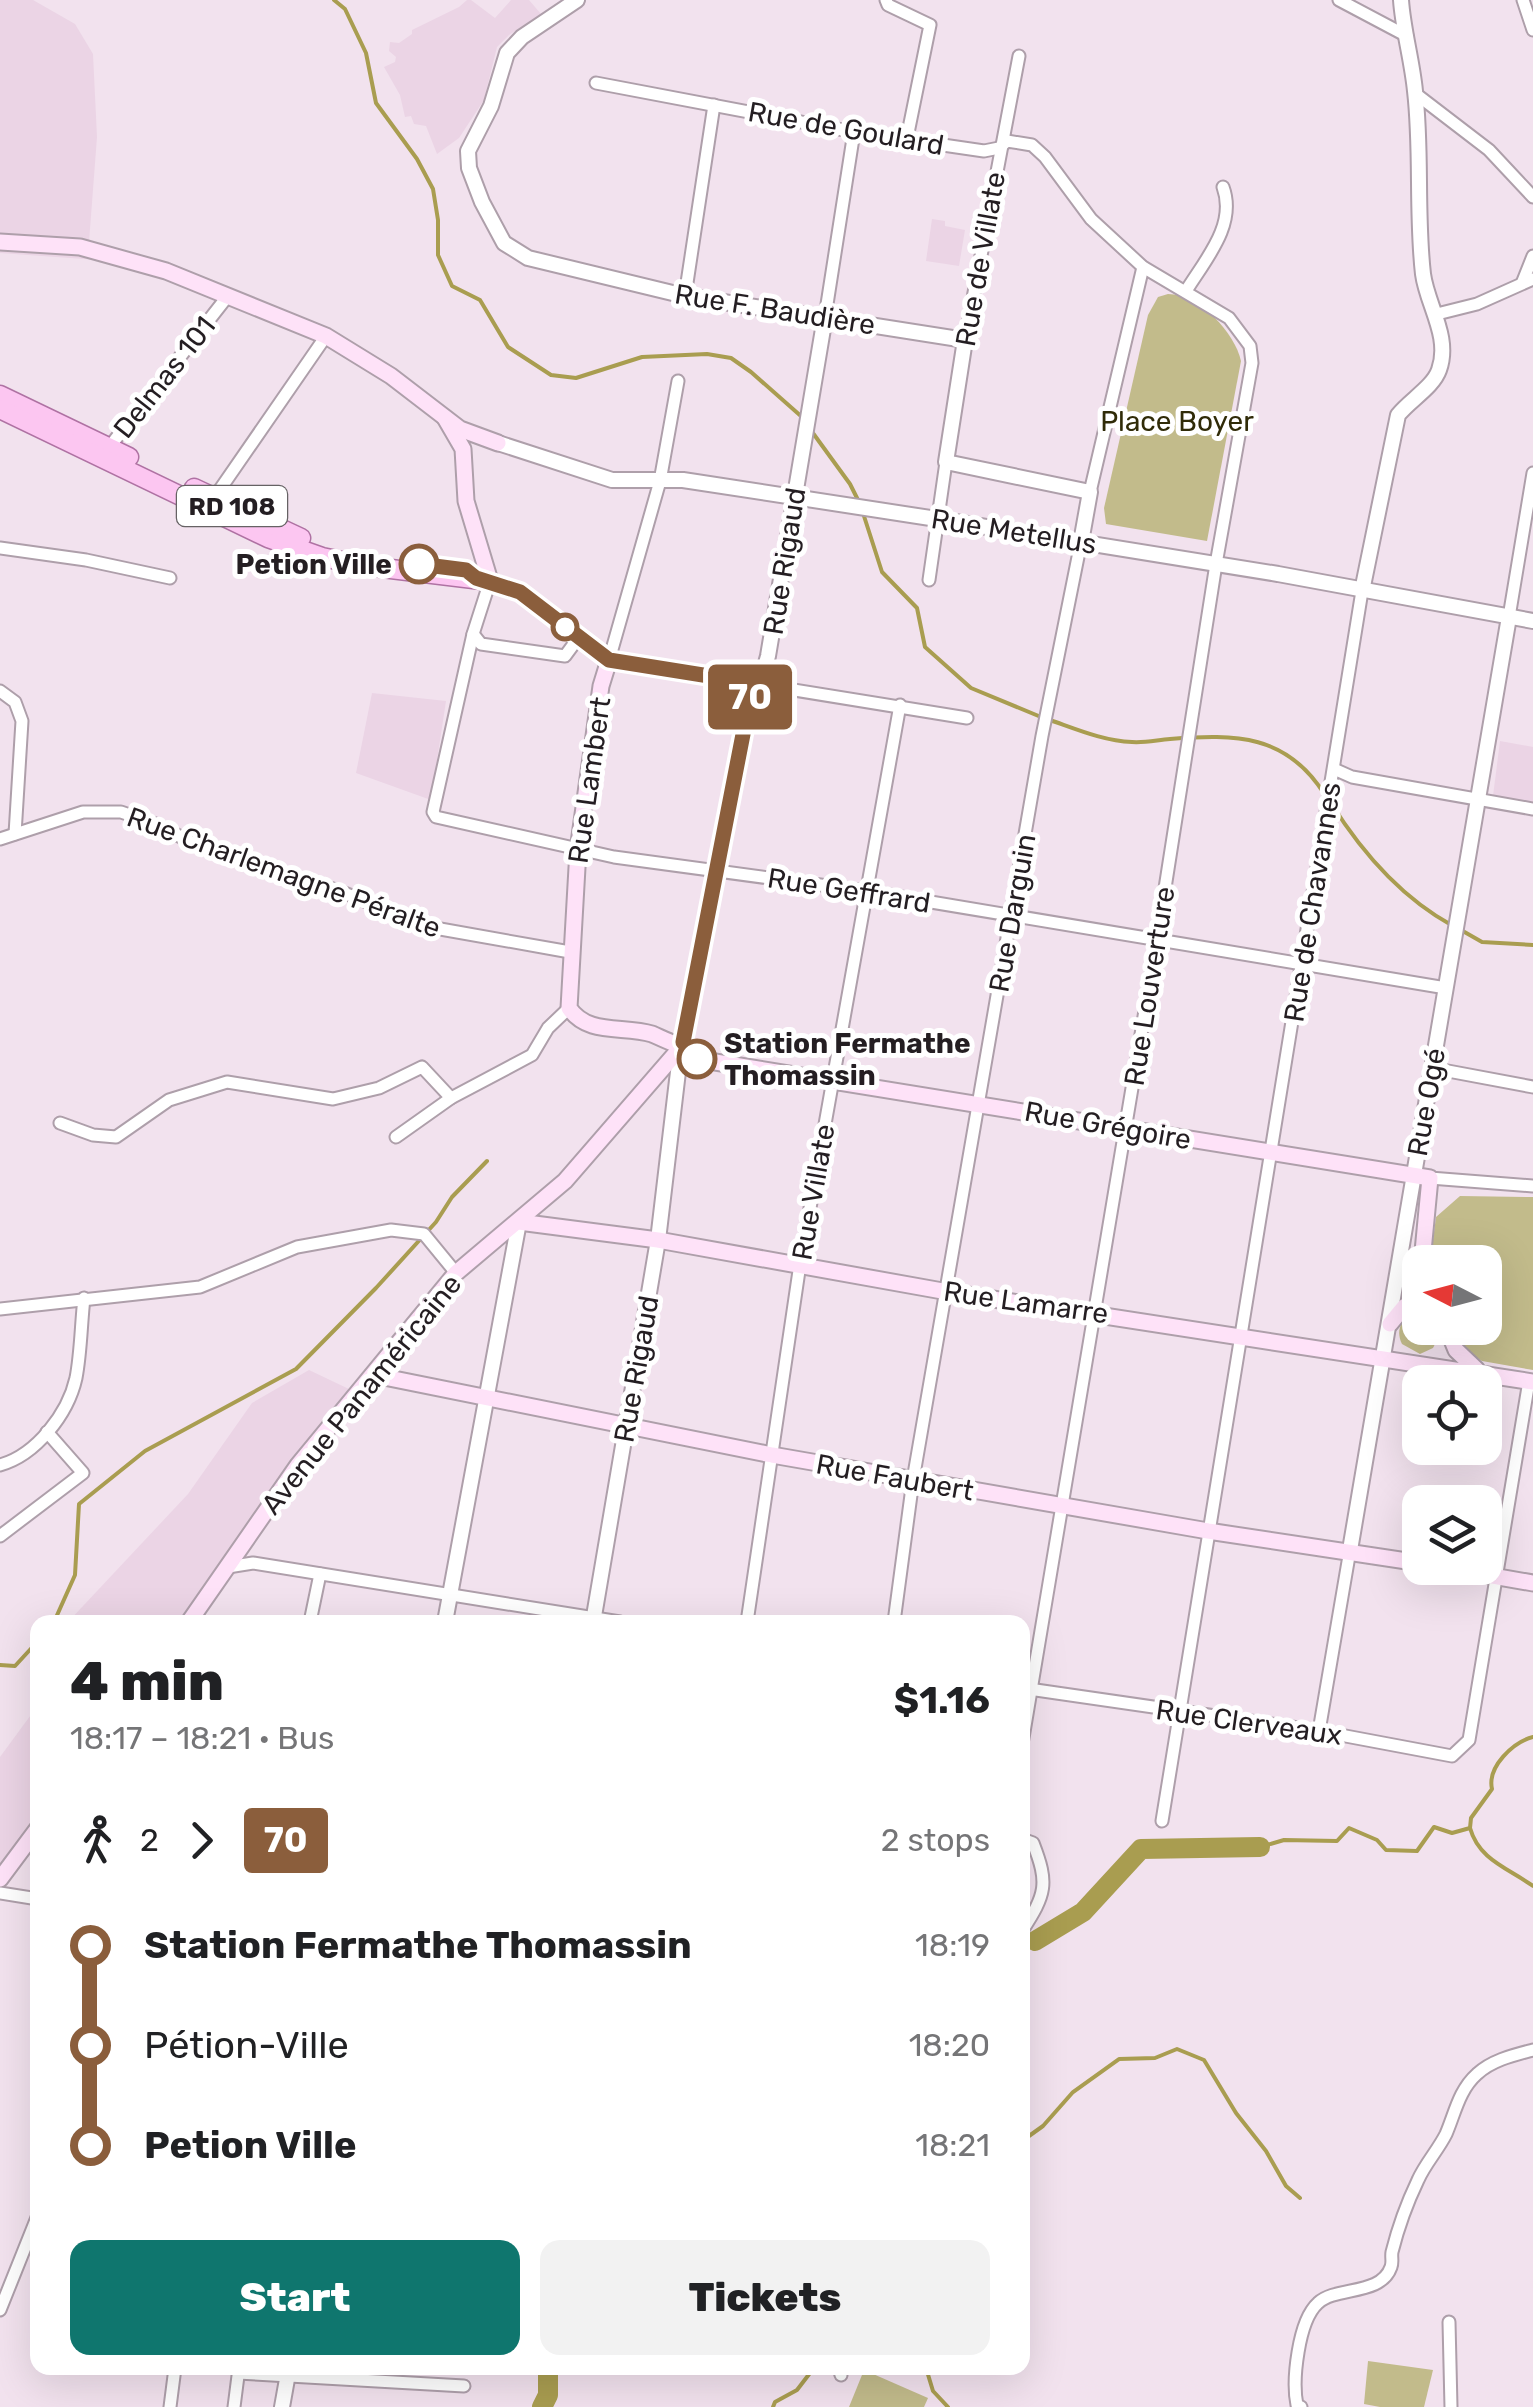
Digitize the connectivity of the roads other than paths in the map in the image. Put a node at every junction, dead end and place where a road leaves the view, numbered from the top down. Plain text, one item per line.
1 (577, 0) edge
2 (886, 0) edge
3 (1338, 0) edge
4 (1402, 0) edge
5 (1522, 0) edge
6 (1533, 30) edge
7 (1407, 36) junction
8 (1018, 56) dead end
9 (596, 83) dead end
10 (1416, 94) junction
11 (714, 105) junction
12 (854, 132) junction
13 (907, 138) junction
14 (1000, 148) junction
15 (1223, 187) dead end
16 (1533, 197) edge
17 (0, 242) edge
18 (1533, 256) edge
19 (1143, 266) junction
20 (1528, 280) edge
21 (1186, 291) junction
22 (685, 296) junction
23 (227, 297) junction
24 (1436, 314) junction
25 (825, 317) junction
26 (326, 336) junction
27 (965, 340) junction
28 (1250, 346) joint
29 (678, 381) dead end
30 (0, 395) edge
31 (0, 409) edge
32 (445, 418) junction
33 (498, 442) junction
34 (106, 453) junction
35 (465, 462) junction
36 (946, 462) junction
37 (1533, 474) edge
38 (660, 481) junction
39 (1090, 492) junction
40 (794, 498) junction
41 (211, 503) junction
42 (937, 519) junction
43 (1081, 542) junction
44 (0, 548) edge
45 (1216, 564) junction
46 (170, 578) dead end
47 (483, 579) junction
48 (929, 580) dead end
49 (1362, 592) junction
50 (1510, 617) junction
51 (1533, 621) edge
52 (473, 634) junction
53 (579, 638) junction
54 (609, 660) junction
55 (753, 683) junction
56 (0, 691) edge
57 (900, 705) junction
58 (967, 718) dead end
59 (1334, 769) junction
60 (1478, 799) junction
61 (1533, 809) edge
62 (15, 834) junction
63 (0, 839) edge
64 (578, 850) junction
65 (716, 870) junction
66 (865, 891) junction
67 (1012, 916) junction
68 (1158, 940) junction
69 (570, 952) junction
70 (1302, 964) junction
71 (1446, 988) junction
72 (569, 1008) junction
73 (680, 1050) junction
74 (1432, 1068) junction
75 (833, 1080) junction
76 (1533, 1087) edge
77 (451, 1098) junction
78 (980, 1103) junction
79 (60, 1124) dead end
80 (1126, 1128) junction
81 (396, 1137) dead end
82 (1272, 1153) junction
83 (1422, 1177) junction
84 (1533, 1186) edge
85 (520, 1222) junction
86 (658, 1240) junction
87 (1422, 1245) edge
88 (800, 1264) junction
89 (456, 1273) junction
90 (948, 1292) junction
91 (84, 1298) junction
92 (0, 1308) edge
93 (1402, 1310) edge
94 (1094, 1312) junction
95 (1390, 1324) junction
96 (1242, 1335) junction
97 (1442, 1345) edge
98 (1455, 1345) edge
99 (1385, 1358) junction
100 (1416, 1362) junction
101 (1435, 1365) edge
102 (1472, 1365) edge
103 (374, 1375) junction
104 (1502, 1376) edge
105 (1531, 1381) edge
106 (485, 1400) junction
107 (626, 1426) junction
108 (46, 1432) junction
109 (772, 1455) junction
110 (0, 1465) edge
111 (913, 1480) junction
112 (1064, 1507) junction
113 (1208, 1531) junction
114 (0, 1536) edge
115 (1350, 1550) junction
116 (1502, 1553) edge
117 (1402, 1559) edge
118 (224, 1570) junction
119 (320, 1574) junction
120 (1502, 1578) edge
121 (1533, 1583) edge
122 (1497, 1585) edge
123 (450, 1596) junction
124 (194, 1615) edge
125 (311, 1615) edge
126 (447, 1615) edge
127 (563, 1615) edge
128 (594, 1615) edge
129 (748, 1615) edge
130 (895, 1615) edge
131 (1030, 1674) edge
132 (1030, 1689) edge
133 (1179, 1712) junction
134 (1319, 1731) junction
135 (1162, 1820) dead end
136 (30, 1839) edge
137 (1030, 1843) edge
138 (0, 1879) edge
139 (0, 1893) edge
140 (30, 1898) edge
141 (1030, 1918) edge
142 (1533, 2050) edge
143 (30, 2235) edge
144 (0, 2310) edge
145 (1449, 2322) dead end
146 (173, 2375) edge
147 (237, 2375) edge
148 (287, 2375) edge
149 (326, 2375) edge
150 (464, 2386) dead end
151 (170, 2407) edge
152 (234, 2407) edge
153 (282, 2407) edge
154 (1301, 2407) edge
155 (1451, 2407) edge

1 - 22 street, Rue F. Baudière
2 - 13 street
3 - 7 street
4 - 7 street, Rue de Chavannes
5 - 6 street
7 - 10 street, Rue de Chavannes
8 - 14 street, Rue de Villate
9 - 11 street, Rue de Goulard
10 - 16 street
10 - 24 street, Rue de Chavannes
11 - 12 street, Rue de Goulard
11 - 22 street
12 - 13 street, Rue de Goulard
12 - 25 street, Rue Rigaud
13 - 14 street, Rue de Goulard
14 - 19 street, Rue de Goulard
14 - 27 street, Rue de Villate
15 - 21 street
17 - 23 main road
18 - 20 street
19 - 21 street, Rue de Goulard
19 - 39 street, Rue Darguin
20 - 24 street
21 - 28 street, Rue de Goulard
22 - 25 street, Rue F. Baudière
23 - 26 main road
23 - 34 street, Delmas 101
24 - 49 street, Rue de Chavannes
25 - 27 street, Rue F. Baudière
25 - 40 street, Rue Rigaud
26 - 32 main road
26 - 41 street
27 - 36 street, Rue de Villate
28 - 45 street, Rue Louverture
29 - 38 street, Rue Lambert
30 - 34 main road, RD 108
31 - 34 main road, RD 108
32 - 33 main road
32 - 35 main road
33 - 35 main road
33 - 38 street, Rue Metellus
34 - 41 main road, RD 108
35 - 47 main road
36 - 39 street
36 - 42 street
37 - 50 street, Rue Ogé
38 - 40 street, Rue Metellus
38 - 54 street, Rue Lambert
39 - 43 street, Rue Darguin
40 - 42 street, Rue Metellus
40 - 55 street, Rue Rigaud
41 - 47 main road, RD 108
42 - 43 street, Rue Metellus
42 - 48 street
43 - 45 street, Rue Metellus
43 - 67 street, Rue Darguin
44 - 46 street
45 - 49 street, Rue Metellus
45 - 68 street, Rue Louverture
47 - 52 street, Rue Geffrard
47 - 53 main road, RD 108
49 - 50 street, Rue Metellus
49 - 59 street, Rue de Chavannes
50 - 51 street, Rue Metellus
50 - 60 street, Rue Ogé
52 - 53 street
52 - 64 street, Rue Geffrard
53 - 54 main road, RD 108
54 - 55 street
54 - 64 main road, Rue Lambert
55 - 57 street
55 - 65 street, Rue Rigaud
56 - 62 street
57 - 58 street
57 - 66 street, Rue Villate
59 - 60 street
59 - 70 street, Rue de Chavannes
60 - 61 street
60 - 71 street, Rue Ogé
62 - 63 street, Rue Charlemagne Péralte
62 - 69 street, Rue Charlemagne Péralte
64 - 65 street, Rue Geffrard
64 - 69 main road, Rue Lambert
65 - 66 street, Rue Geffrard
65 - 73 street, Rue Rigaud
66 - 67 street, Rue Geffrard
66 - 75 street, Rue Villate
67 - 68 street, Rue Geffrard
67 - 78 street, Rue Darguin
68 - 70 street, Rue Geffrard
68 - 80 street, Rue Louverture
69 - 72 main road, Rue Lambert
70 - 71 street, Rue Geffrard
70 - 82 street, Rue de Chavannes
71 - 74 street, Rue Ogé
72 - 73 main road, Rue Grégoire
72 - 77 street
73 - 75 main road, Rue Grégoire
73 - 85 main road, Avenue Panaméricaine
73 - 86 street, Rue Rigaud
74 - 76 street
74 - 83 street, Rue Ogé
75 - 78 main road, Rue Grégoire
75 - 88 street, Rue Villate
77 - 79 street
77 - 81 street
78 - 80 main road, Rue Grégoire
78 - 90 street, Rue Darguin
80 - 82 main road, Rue Grégoire
80 - 94 street, Rue Louverture
82 - 83 main road, Rue Grégoire
82 - 96 street, Rue de Chavannes
83 - 84 street, Rue Grégoire
83 - 87 main road
83 - 95 street, Rue Ogé
85 - 86 main road, Rue Lamarre
85 - 89 main road, Avenue Panaméricaine
85 - 106 street
86 - 88 main road, Rue Lamarre
86 - 107 street, Rue Rigaud
88 - 90 main road, Rue Lamarre
88 - 109 street, Rue Villate
89 - 91 street
89 - 103 main road, Avenue Panaméricaine
90 - 94 main road, Rue Lamarre
90 - 111 street, Rue Darguin
91 - 92 street
91 - 108 street
93 - 95 main road
94 - 96 main road, Rue Lamarre
94 - 112 street, Rue Louverture
95 - 99 street, Rue Ogé
96 - 99 main road, Rue Lamarre
96 - 113 street, Rue de Chavannes
97 - 100 main road
98 - 102 main road
99 - 100 main road, Rue Lamarre
99 - 115 street, Rue Ogé
100 - 101 main road, Rue Lamarre
103 - 106 main road, Rue Faubert
103 - 118 main road, Avenue Panaméricaine
104 - 105 main road, Rue Lamarre
105 - 116 street
106 - 107 main road, Rue Faubert
106 - 123 street
107 - 109 main road, Rue Faubert
107 - 128 street, Rue Rigaud
108 - 110 street
108 - 114 street
109 - 111 main road, Rue Faubert
109 - 129 street, Rue Villate
111 - 112 main road, Rue Faubert
111 - 130 street, Rue Darguin
112 - 113 main road, Rue Faubert
112 - 131 street, Rue Louverture
113 - 115 main road, Rue Faubert
113 - 133 street, Rue de Chavannes
115 - 117 main road, Rue Faubert
115 - 134 street, Rue Ogé
118 - 119 street
118 - 124 main road, Avenue Panaméricaine
119 - 123 street
119 - 125 street
120 - 121 main road
122 - 134 street, Rue Clerveaux
123 - 126 street
123 - 127 street
132 - 133 street, Rue Clerveaux
133 - 134 street, Rue Clerveaux
133 - 135 street, Rue de Chavannes
136 - 138 main road
137 - 141 street
139 - 140 street
142 - 154 street
143 - 144 street
145 - 155 street
146 - 151 street
147 - 152 street
148 - 153 street
149 - 150 street

